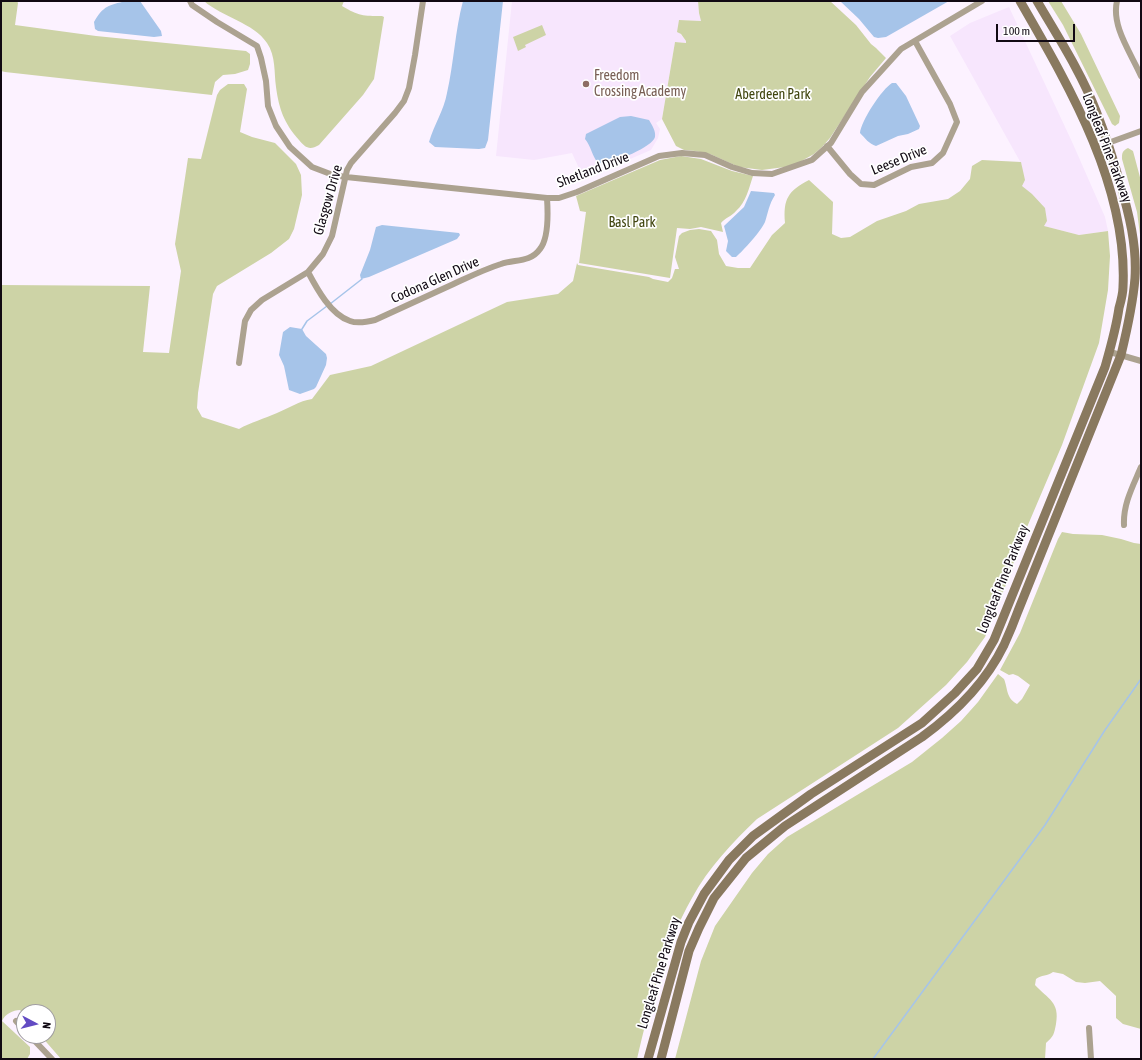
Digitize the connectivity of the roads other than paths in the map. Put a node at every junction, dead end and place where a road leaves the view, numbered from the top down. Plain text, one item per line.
1 (190, 1) edge
2 (423, 1) edge
3 (982, 1) edge
4 (1020, 1) edge
5 (1038, 1) edge
6 (1116, 1) edge
7 (915, 41) junction
8 (1141, 76) edge
9 (1141, 131) edge
10 (1108, 143) junction
11 (827, 146) junction
12 (1095, 148) junction
13 (346, 177) junction
14 (548, 198) junction
15 (1130, 215) junction
16 (308, 272) junction
17 (1110, 352) junction
18 (1122, 356) junction
19 (1141, 361) edge
20 (239, 363) dead end
21 (1141, 467) edge
22 (1124, 525) dead end
23 (964, 683) junction
24 (973, 690) junction
25 (1089, 1028) dead end
26 (38, 1044) edge
27 (52, 1059) edge
28 (648, 1059) edge
29 (661, 1059) edge
30 (1091, 1059) edge

1 - 13 street, Shetland Drive
2 - 13 street, Glasgow Drive
3 - 7 street, Shetland Drive
4 - 12 main road, Longleaf Pine Parkway
5 - 10 main road, Longleaf Pine Parkway
6 - 8 street
7 - 11 street, Shetland Drive
7 - 11 street, Leese Drive
9 - 10 street
10 - 15 main road, Longleaf Pine Parkway
11 - 14 street, Shetland Drive
12 - 15 main road
12 - 17 main road, Longleaf Pine Parkway
13 - 14 street, Shetland Drive
13 - 16 street, Glasgow Drive
14 - 16 street, Codona Glen Drive
15 - 18 main road, Longleaf Pine Parkway
16 - 20 street, Glasgow Drive
17 - 18 street
17 - 23 main road, Longleaf Pine Parkway
18 - 19 street
18 - 24 main road, Longleaf Pine Parkway
21 - 22 street
23 - 24 main road
23 - 28 main road, Longleaf Pine Parkway
24 - 29 main road, Longleaf Pine Parkway
25 - 30 street
26 - 27 street

